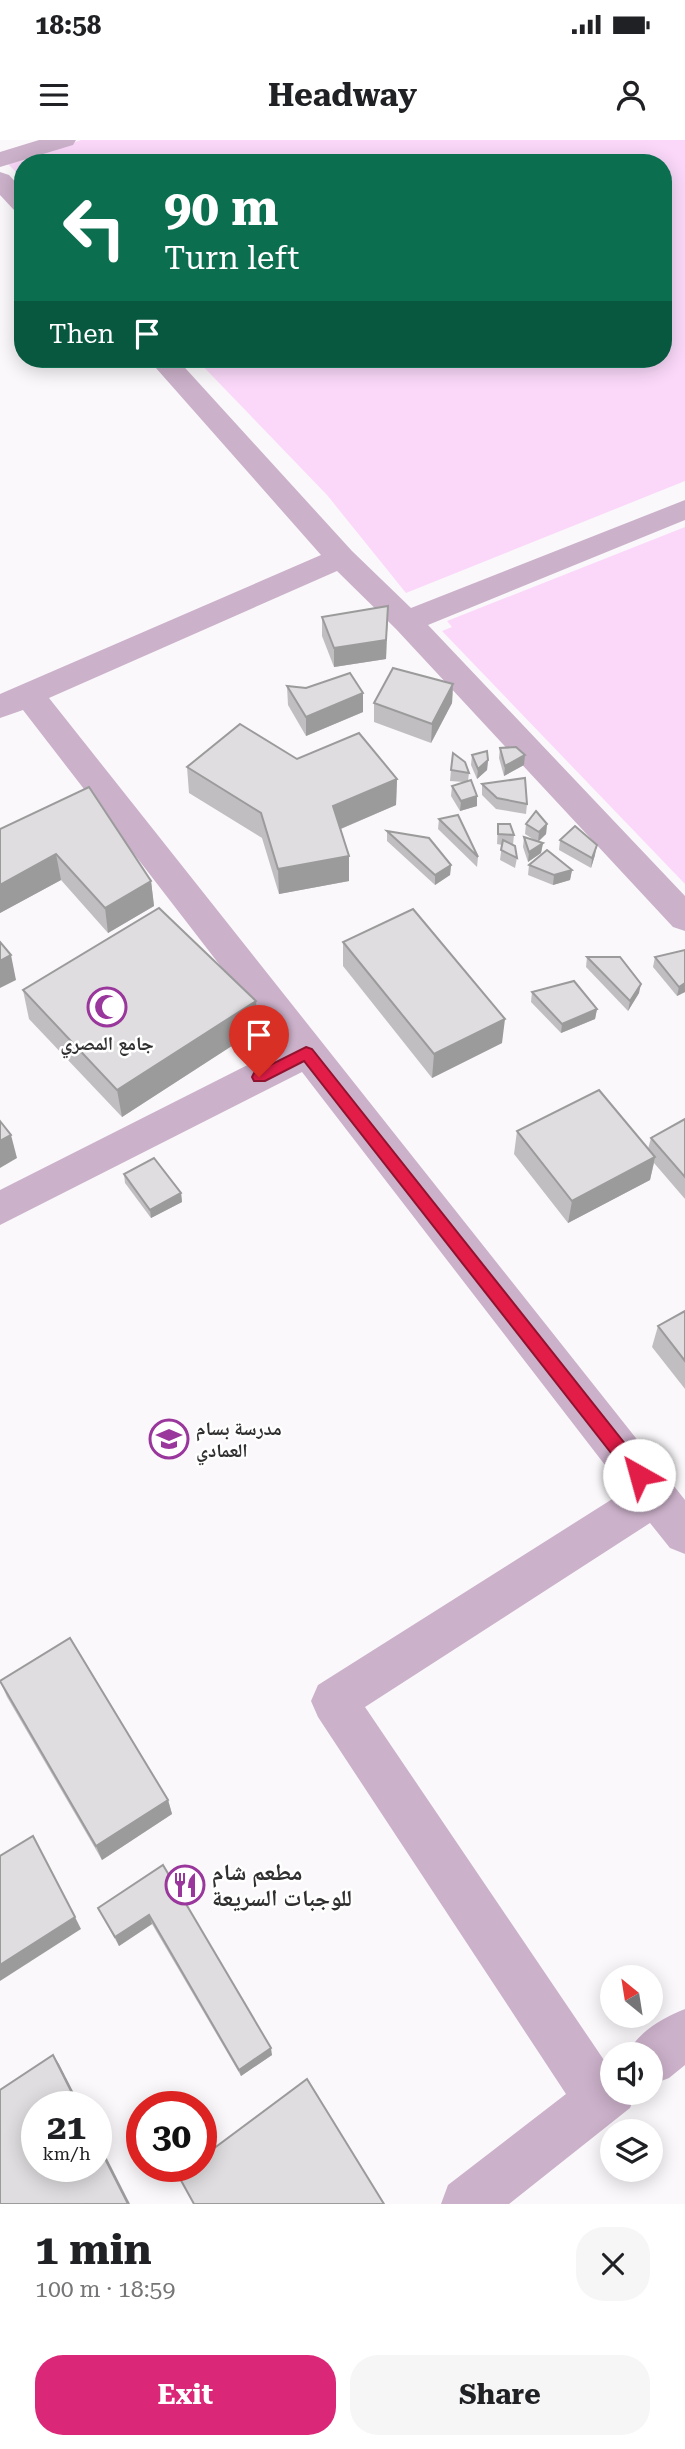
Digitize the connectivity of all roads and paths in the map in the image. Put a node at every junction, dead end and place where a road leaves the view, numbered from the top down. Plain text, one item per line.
1 (64, 140) edge
2 (19, 154) edge
3 (0, 180) edge
4 (14, 195) edge
5 (170, 368) edge
6 (685, 509) edge
7 (341, 558) junction
8 (407, 622) junction
9 (14, 701) edge
10 (685, 918) edge
11 (306, 1053) junction
12 (0, 1209) edge
13 (656, 1496) junction
14 (685, 1534) edge
15 (600, 2086) edge
16 (600, 2100) edge
17 (467, 2204) edge

1 - 2 street
3 - 4 street
5 - 7 street
6 - 8 street
7 - 8 street
7 - 9 street
8 - 10 street
9 - 11 street
11 - 12 street
11 - 13 street
13 - 14 street
13 - 15 street
16 - 17 street

